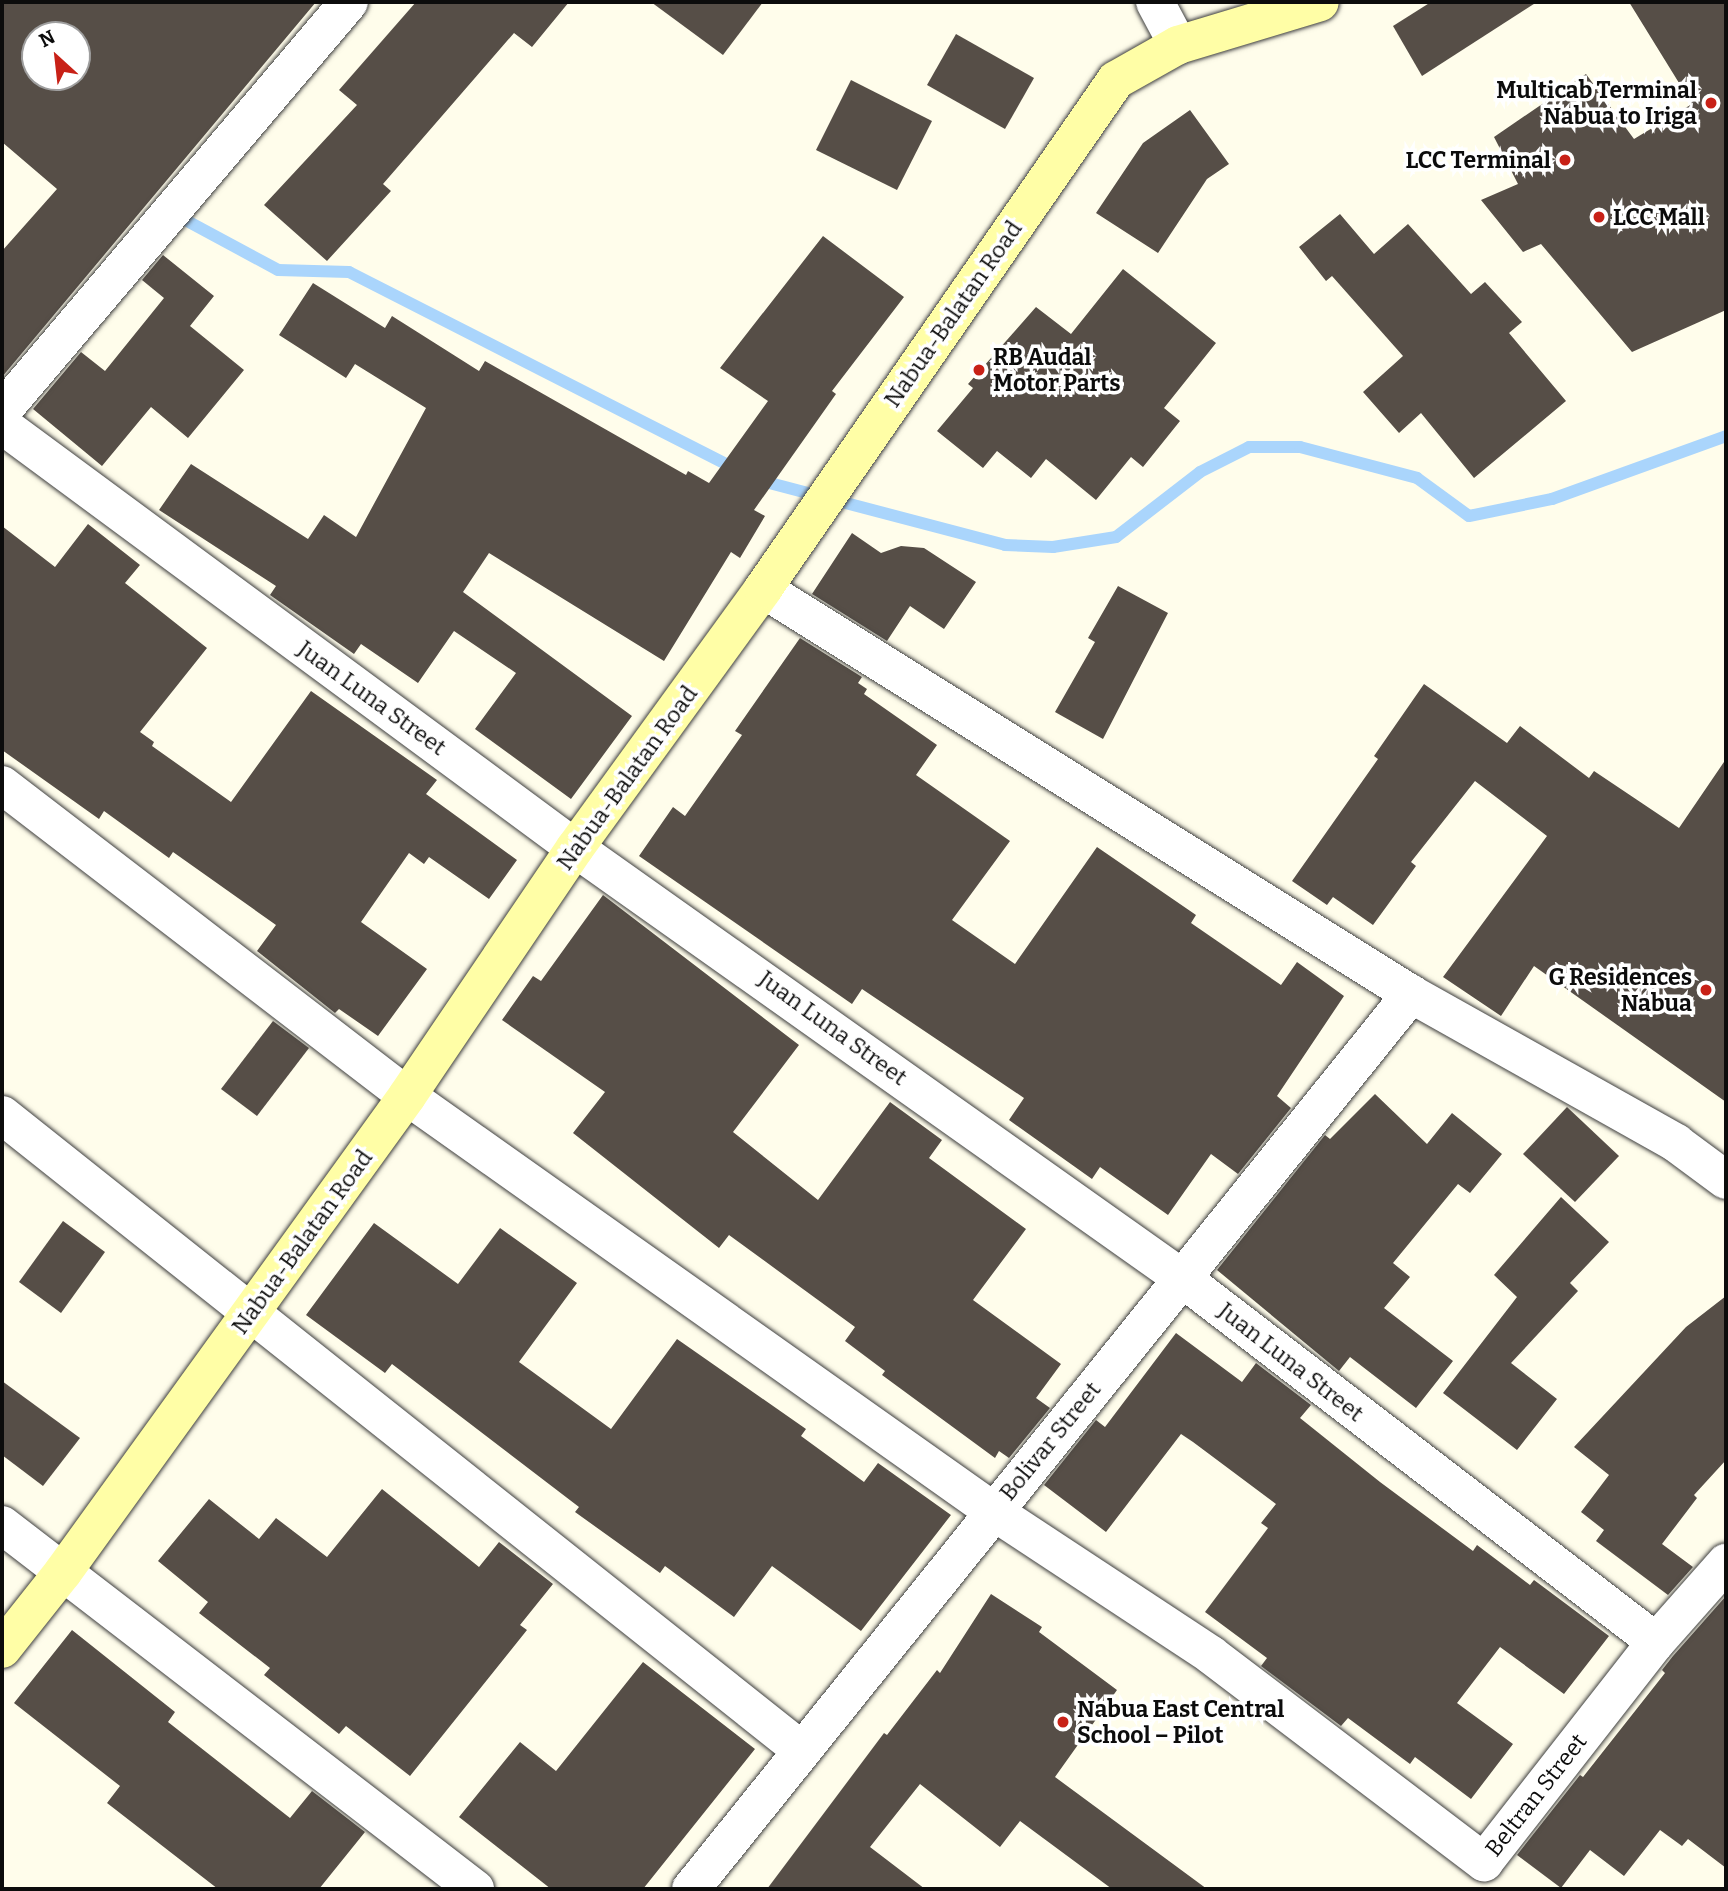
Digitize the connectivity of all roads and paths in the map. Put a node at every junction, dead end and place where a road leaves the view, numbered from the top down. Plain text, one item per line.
1 (349, 2) edge
2 (1155, 2) edge
3 (1320, 2) edge
4 (1178, 45) junction
5 (2, 411) edge
6 (2, 425) edge
7 (763, 589) junction
8 (2, 785) edge
9 (575, 848) junction
10 (1411, 994) junction
11 (407, 1096) junction
12 (2, 1115) edge
13 (1726, 1180) edge
14 (1183, 1279) junction
15 (253, 1312) junction
16 (993, 1511) junction
17 (2, 1525) edge
18 (1726, 1563) edge
19 (63, 1572) junction
20 (1656, 1642) junction
21 (2, 1649) edge
22 (800, 1749) junction
23 (475, 1889) edge
24 (691, 1889) edge

1 - 5 street
2 - 4 street
3 - 4 main road, Nabua-Balatan Road
4 - 7 main road, Nabua-Balatan Road
6 - 9 street, Juan Luna Street
7 - 9 main road, Nabua-Balatan Road
7 - 10 street
8 - 11 street
9 - 11 main road, Nabua-Balatan Road
9 - 14 street, Juan Luna Street
10 - 13 street
10 - 14 street, Bolivar Street
11 - 15 main road, Nabua-Balatan Road
11 - 16 street
12 - 15 street
14 - 16 street, Bolivar Street
14 - 20 street, Juan Luna Street
15 - 19 main road, Nabua-Balatan Road
15 - 22 street
16 - 20 street, Beltran Street
16 - 22 street, Bolivar Street
17 - 19 street
18 - 20 street, Beltran Street
19 - 21 main road, Nabua-Balatan Road
19 - 23 street
22 - 24 street, Bolivar Street

